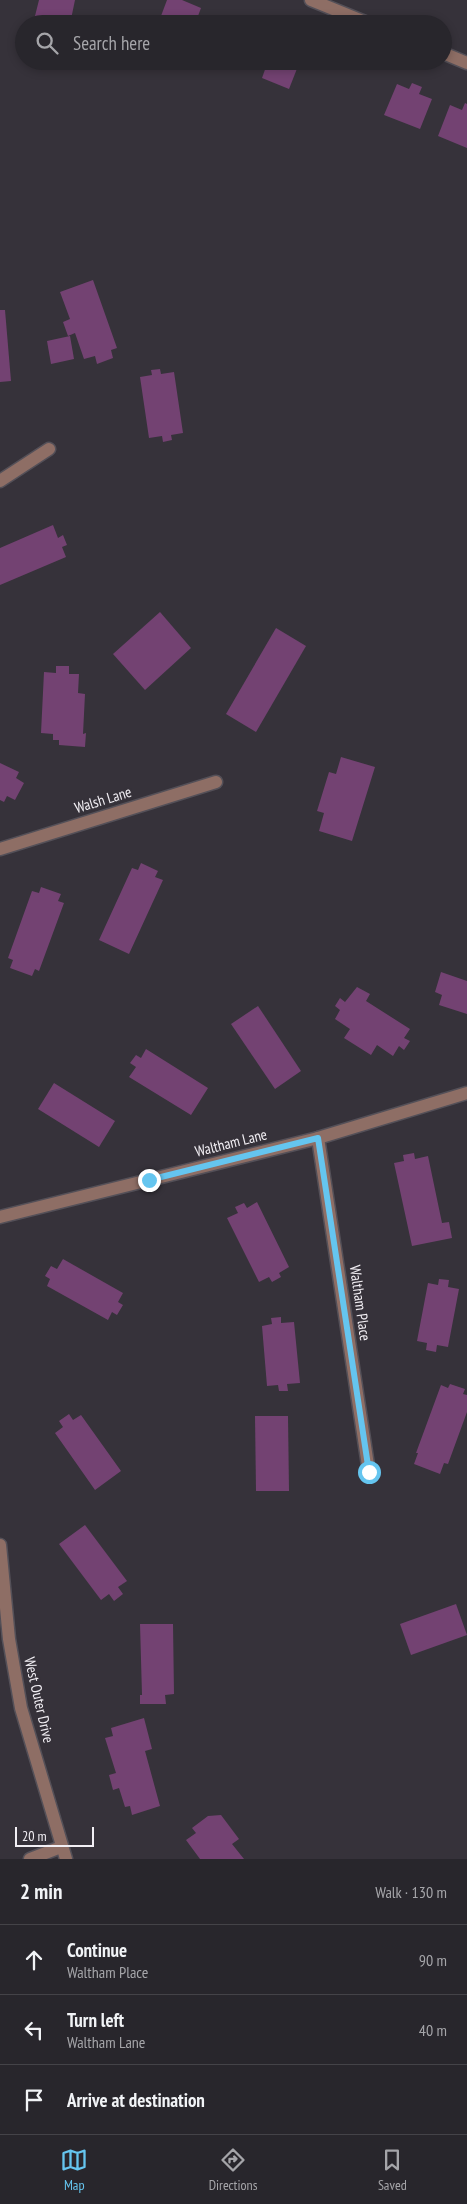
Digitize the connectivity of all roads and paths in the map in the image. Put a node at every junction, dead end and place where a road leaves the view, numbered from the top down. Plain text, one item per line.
1 (311, 0) edge
2 (348, 15) edge
3 (452, 57) edge
4 (467, 63) edge
5 (50, 449) dead end
6 (0, 481) edge
7 (216, 782) dead end
8 (0, 849) edge
9 (467, 1093) edge
10 (318, 1138) junction
11 (0, 1216) edge
12 (369, 1472) dead end
13 (0, 1545) edge
14 (61, 1847) junction
15 (30, 1859) edge
16 (66, 1859) edge

1 - 2 street
3 - 4 street
5 - 6 street
7 - 8 street, Walsh Lane
9 - 10 street, Waltham Lane
10 - 11 street, Waltham Lane
10 - 12 street, Waltham Place
13 - 14 street, West Outer Drive
14 - 15 street
14 - 16 street, West Outer Drive

